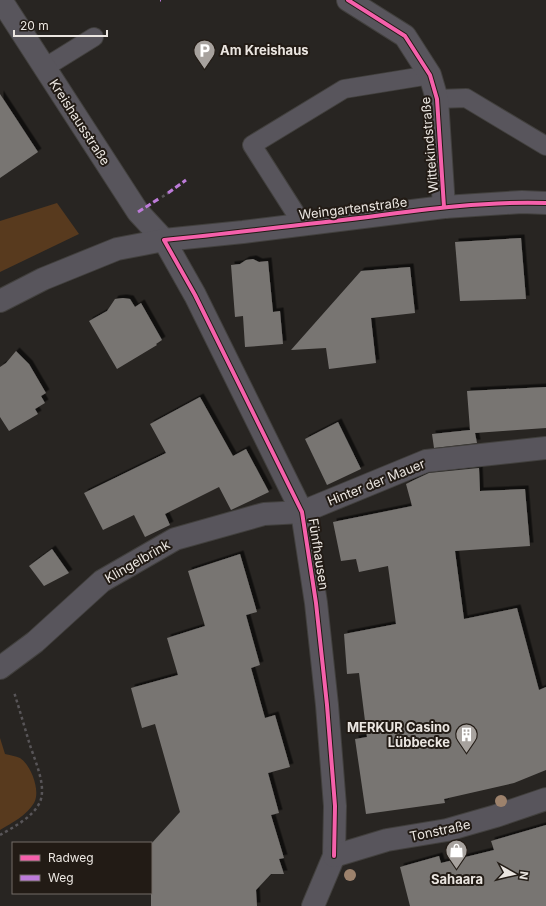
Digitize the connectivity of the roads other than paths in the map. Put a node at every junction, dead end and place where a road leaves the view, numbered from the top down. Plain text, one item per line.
1 (1, 0) edge
2 (348, 0) edge
3 (94, 37) dead end
4 (44, 68) junction
5 (430, 75) junction
6 (437, 99) junction
7 (546, 146) edge
8 (546, 203) edge
9 (444, 207) junction
10 (303, 225) junction
11 (164, 240) junction
12 (0, 301) edge
13 (546, 448) edge
14 (302, 512) junction
15 (2, 666) edge
16 (546, 799) edge
17 (334, 856) junction
18 (313, 906) edge

1 - 4 street, Kreishausstraße
2 - 5 street, Wittekindstraße
3 - 4 lane
4 - 11 street, Kreishausstraße
5 - 6 street, Wittekindstraße
5 - 10 lane
6 - 7 lane
6 - 9 street, Wittekindstraße
8 - 9 street, Weingartenstraße
9 - 10 street, Weingartenstraße
10 - 11 street, Weingartenstraße
11 - 12 street, Weingartenstraße
11 - 14 street, Fünfhausen
13 - 14 street, Hinter der Mauer
14 - 15 street, Klingelbrink
14 - 17 street, Fünfhausen
16 - 17 street, Tonstraße
17 - 18 street

